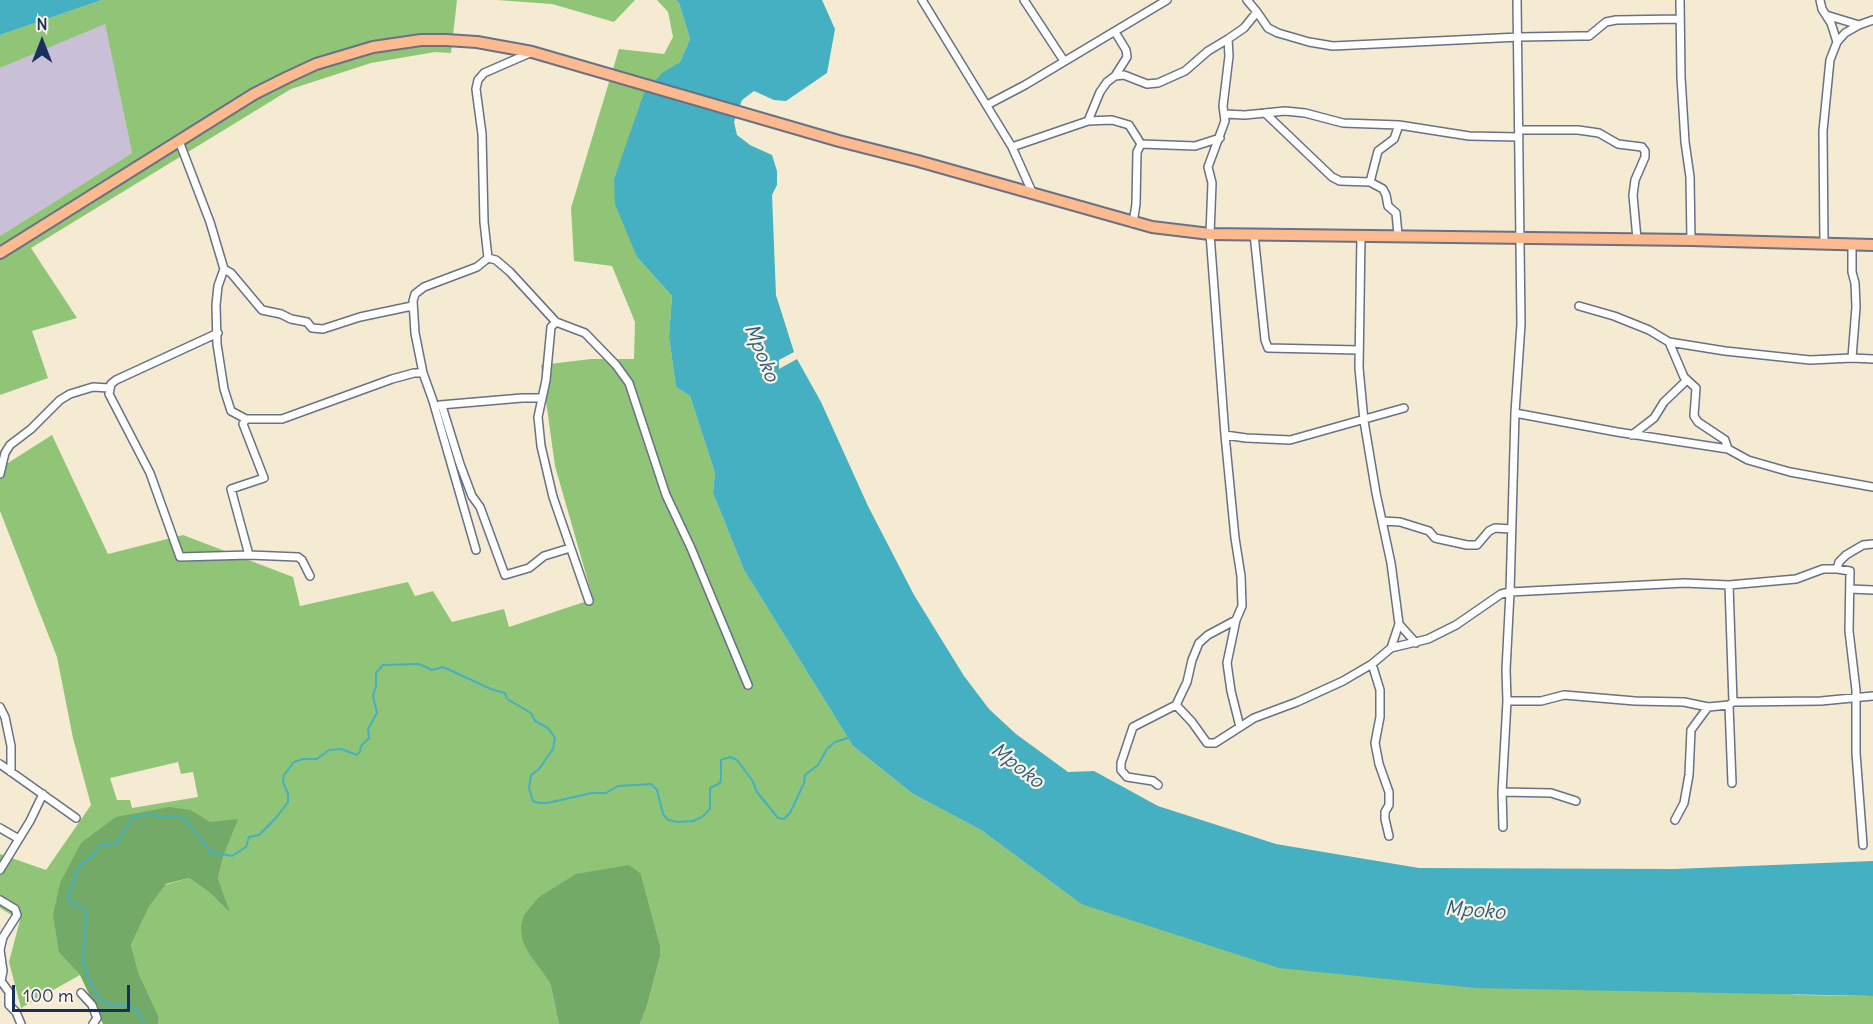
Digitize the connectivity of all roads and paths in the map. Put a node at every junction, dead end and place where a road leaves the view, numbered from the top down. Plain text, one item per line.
1 (922, 0) edge
2 (1024, 0) edge
3 (1167, 0) edge
4 (1247, 0) edge
5 (1517, 0) edge
6 (1680, 0) edge
7 (1820, 0) edge
8 (1257, 12) junction
9 (1826, 15) junction
10 (1680, 19) junction
11 (1873, 20) edge
12 (1858, 24) junction
13 (1115, 32) junction
14 (1519, 37) junction
15 (1228, 39) junction
16 (1837, 42) junction
17 (532, 52) junction
18 (1064, 61) junction
19 (1115, 76) junction
20 (987, 105) junction
21 (1225, 114) junction
22 (1265, 114) junction
23 (1088, 121) junction
24 (1399, 125) junction
25 (1519, 134) junction
26 (1220, 138) junction
27 (179, 141) junction
28 (1141, 144) junction
29 (1012, 147) junction
30 (1370, 182) junction
31 (1033, 194) junction
32 (1134, 223) junction
33 (1210, 234) junction
34 (1254, 234) junction
35 (1361, 235) junction
36 (1398, 236) junction
37 (1520, 237) junction
38 (1637, 239) junction
39 (1691, 240) junction
40 (1824, 244) junction
41 (1852, 244) junction
42 (1873, 245) edge
43 (0, 253) edge
44 (488, 258) junction
45 (224, 269) junction
46 (412, 306) junction
47 (1579, 306) dead end
48 (556, 322) junction
49 (218, 333) junction
50 (1669, 342) junction
51 (1359, 350) junction
52 (1852, 358) junction
53 (1873, 359) edge
54 (423, 373) junction
55 (1687, 380) junction
56 (110, 388) junction
57 (542, 398) junction
58 (433, 401) junction
59 (442, 406) junction
60 (1404, 408) dead end
61 (1515, 413) junction
62 (246, 419) junction
63 (1364, 421) junction
64 (1226, 435) junction
65 (1632, 435) junction
66 (1728, 449) junction
67 (0, 474) edge
68 (1873, 487) edge
69 (1382, 521) junction
70 (1511, 529) junction
71 (1873, 544) edge
72 (570, 548) junction
73 (476, 550) dead end
74 (249, 555) junction
75 (1837, 569) junction
76 (310, 576) dead end
77 (1729, 585) junction
78 (1850, 589) junction
79 (1510, 591) junction
80 (1873, 591) edge
81 (589, 600) dead end
82 (1236, 620) junction
83 (1399, 624) junction
84 (1416, 643) junction
85 (1391, 648) junction
86 (1372, 664) junction
87 (748, 686) dead end
88 (1873, 696) edge
89 (1856, 698) junction
90 (1507, 700) junction
91 (1731, 704) junction
92 (1176, 705) junction
93 (0, 707) edge
94 (1708, 707) junction
95 (1240, 727) junction
96 (0, 764) edge
97 (11, 772) junction
98 (1732, 783) dead end
99 (1158, 785) dead end
100 (1502, 792) junction
101 (43, 794) junction
102 (1576, 801) dead end
103 (76, 818) dead end
104 (1675, 820) dead end
105 (1503, 827) dead end
106 (0, 828) edge
107 (1389, 836) dead end
108 (20, 838) junction
109 (1863, 845) dead end
110 (0, 870) edge
111 (0, 900) edge
112 (0, 982) edge
113 (81, 993) dead end
114 (21, 1024) edge
115 (93, 1024) edge

1 - 20 street
2 - 18 street
3 - 13 street
4 - 8 street
5 - 14 street
6 - 10 street
7 - 9 street
8 - 14 street
8 - 15 street
9 - 12 street
9 - 16 street
10 - 14 street
10 - 39 street
11 - 12 street
12 - 16 street
13 - 18 street
13 - 19 street
14 - 25 street
15 - 19 street
15 - 21 street
16 - 40 street
17 - 27 main road
17 - 31 main road
17 - 44 street
18 - 20 street
19 - 23 street
20 - 29 street
21 - 22 street
21 - 26 street
22 - 24 street
22 - 30 street
23 - 28 street
23 - 29 street
24 - 25 street
24 - 30 street
25 - 37 street
25 - 38 street
26 - 28 street
26 - 33 street
27 - 43 main road
27 - 45 street
28 - 32 street
29 - 31 street
30 - 36 street
31 - 32 main road
32 - 33 main road
33 - 34 main road
33 - 64 street
34 - 35 main road
34 - 51 street
35 - 36 main road
35 - 51 street
36 - 37 main road
37 - 38 main road
37 - 61 street
38 - 39 main road
39 - 40 main road
40 - 41 main road
41 - 42 main road
41 - 52 street
44 - 46 street
44 - 48 street
45 - 46 street
45 - 49 street
46 - 54 street
47 - 50 street
48 - 57 street
48 - 87 street
49 - 56 street
49 - 62 street
50 - 52 street
50 - 55 street
51 - 63 street
52 - 53 street
54 - 58 street
54 - 62 street
55 - 65 street
55 - 66 street
56 - 67 street
56 - 74 street
57 - 59 street
57 - 72 street
58 - 59 street
58 - 73 street
59 - 72 street
60 - 63 street
61 - 65 street
61 - 70 street
62 - 74 street
63 - 64 street
63 - 69 street
64 - 82 street
65 - 66 street
66 - 68 street
69 - 70 street
69 - 83 street
70 - 79 street
71 - 75 street
72 - 81 street
74 - 76 street
75 - 77 street
75 - 78 street
77 - 79 street
77 - 91 street
78 - 80 street
78 - 89 street
79 - 84 street
79 - 90 street
82 - 92 street
82 - 95 street
83 - 84 street
83 - 85 street
84 - 85 street
85 - 86 street
86 - 95 street
86 - 107 street
88 - 89 street
89 - 91 street
89 - 109 street
90 - 94 street
90 - 100 street
91 - 94 street
91 - 98 street
92 - 95 street
92 - 99 street
93 - 97 street
94 - 104 street
96 - 97 street
97 - 101 street
100 - 102 street
100 - 105 street
101 - 103 street
101 - 108 street
106 - 108 street
108 - 110 street
111 - 112 street
112 - 114 street
113 - 115 street

